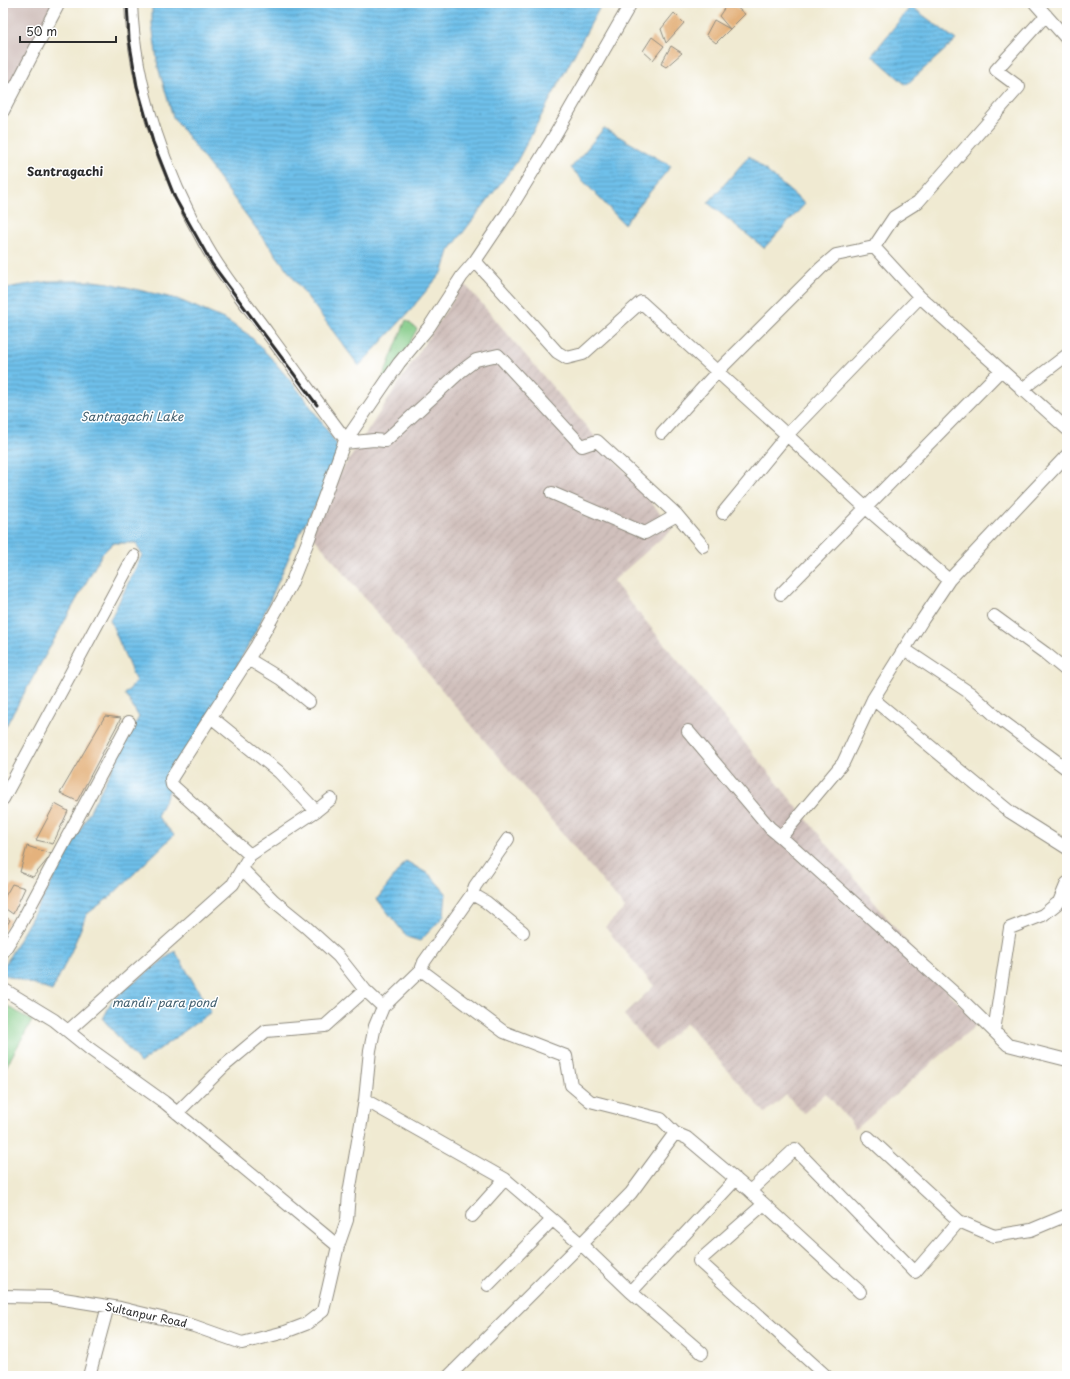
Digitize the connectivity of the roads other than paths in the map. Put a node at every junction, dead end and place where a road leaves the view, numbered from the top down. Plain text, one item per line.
1 (59, 3) edge
2 (131, 3) edge
3 (631, 3) edge
4 (1035, 3) edge
5 (1046, 15) junction
6 (1067, 39) edge
7 (3, 83) edge
8 (14, 89) junction
9 (3, 111) edge
10 (874, 247) junction
11 (475, 261) junction
12 (920, 297) junction
13 (1067, 355) edge
14 (1001, 370) junction
15 (718, 371) junction
16 (1022, 389) junction
17 (1067, 429) edge
18 (662, 433) dead end
19 (788, 435) junction
20 (345, 442) junction
21 (1067, 455) edge
22 (552, 493) dead end
23 (866, 508) junction
24 (723, 513) dead end
25 (677, 515) junction
26 (703, 546) dead end
27 (134, 556) dead end
28 (950, 580) junction
29 (782, 594) dead end
30 (994, 616) dead end
31 (904, 650) junction
32 (248, 659) junction
33 (1067, 671) edge
34 (873, 699) junction
35 (309, 702) dead end
36 (210, 717) junction
37 (129, 722) dead end
38 (688, 731) dead end
39 (1067, 769) edge
40 (331, 798) dead end
41 (3, 799) edge
42 (316, 811) junction
43 (781, 837) junction
44 (508, 839) dead end
45 (1067, 848) edge
46 (250, 855) junction
47 (242, 868) junction
48 (1067, 883) edge
49 (472, 894) junction
50 (523, 932) dead end
51 (3, 952) edge
52 (421, 970) junction
53 (3, 989) edge
54 (365, 990) junction
55 (383, 1007) junction
56 (68, 1031) junction
57 (994, 1031) junction
58 (1067, 1060) edge
59 (365, 1100) junction
60 (177, 1113) junction
61 (675, 1133) junction
62 (868, 1137) dead end
63 (505, 1179) junction
64 (736, 1179) junction
65 (750, 1191) junction
66 (764, 1204) junction
67 (1067, 1215) edge
68 (472, 1216) dead end
69 (552, 1220) junction
70 (959, 1221) junction
71 (581, 1244) junction
72 (338, 1246) junction
73 (488, 1285) dead end
74 (631, 1292) junction
75 (860, 1292) dead end
76 (3, 1296) edge
77 (108, 1306) junction
78 (702, 1353) dead end
79 (454, 1374) edge
80 (89, 1376) edge
81 (826, 1376) edge

1 - 8 street
2 - 20 street
3 - 11 street
4 - 5 street
5 - 6 street
5 - 10 street
7 - 8 lane
8 - 9 street
10 - 12 street
10 - 15 street
11 - 15 street
11 - 20 street
12 - 14 street
12 - 19 street
13 - 16 street
14 - 16 street
14 - 23 street
15 - 18 street
15 - 19 street
16 - 17 street
19 - 23 street
19 - 24 street
20 - 25 street
20 - 32 street
21 - 28 street
22 - 25 street
23 - 28 street
23 - 29 street
25 - 26 street
27 - 41 street
28 - 31 street
30 - 33 street
31 - 34 street
31 - 39 street
32 - 35 street
32 - 36 street
34 - 43 street
34 - 45 street
36 - 42 street
36 - 46 street
37 - 51 street
38 - 43 street
40 - 42 street
42 - 46 street
43 - 57 street
44 - 49 street
46 - 47 street
47 - 54 street
47 - 56 street
48 - 57 street
49 - 50 street
49 - 52 street
52 - 55 street
52 - 61 street
53 - 56 street
54 - 55 street
54 - 60 street
55 - 59 street, Sultanpur Road
56 - 60 street
57 - 58 street
59 - 63 street
59 - 72 street, Sultanpur Road
60 - 72 street
61 - 64 street
61 - 71 street
62 - 70 street
63 - 68 street
63 - 69 street
64 - 65 street
64 - 74 street
65 - 66 street
65 - 70 street
66 - 75 street
66 - 81 street
67 - 70 street
69 - 71 street
69 - 73 street
71 - 74 street
71 - 79 street
72 - 77 street, Sultanpur Road
74 - 78 street
76 - 77 street, Sultanpur Road
77 - 80 street

